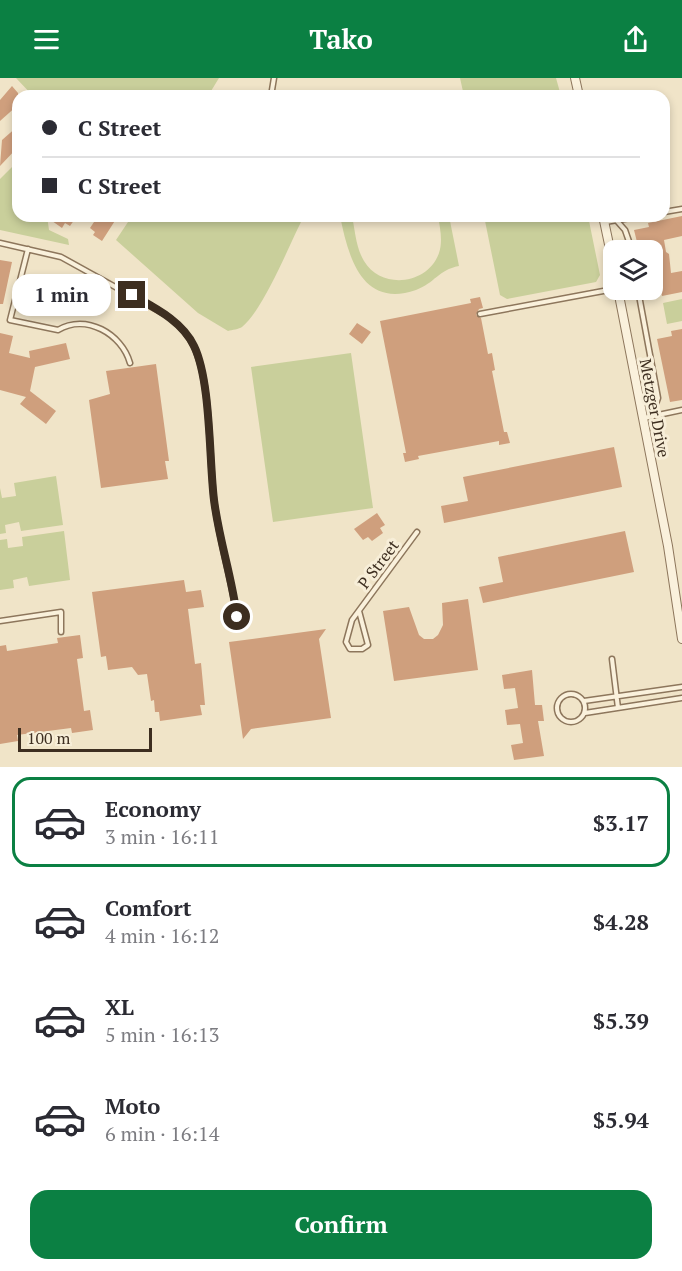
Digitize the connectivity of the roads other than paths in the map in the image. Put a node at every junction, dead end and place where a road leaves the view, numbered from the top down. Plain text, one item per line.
1 (605, 222) edge
2 (618, 222) edge
3 (608, 240) edge
4 (628, 240) edge
5 (0, 243) edge
6 (28, 249) junction
7 (603, 291) edge
8 (618, 300) edge
9 (640, 300) edge
10 (480, 314) dead end
11 (130, 363) dead end
12 (682, 410) edge
13 (652, 416) junction
14 (643, 418) junction
15 (417, 532) dead end
16 (358, 611) junction
17 (237, 617) dead end
18 (0, 621) edge
19 (61, 632) dead end
20 (682, 639) edge
21 (612, 659) dead end
22 (682, 687) edge
23 (617, 696) junction
24 (682, 698) edge
25 (584, 701) junction
26 (618, 708) junction
27 (585, 713) junction

1 - 3 street
2 - 4 lane
5 - 6 lane
6 - 11 lane
6 - 17 lane
7 - 10 lane
8 - 14 street, Metzger Drive
9 - 13 lane
12 - 13 lane
13 - 14 lane
14 - 20 street, Metzger Drive
15 - 16 lane, P Street
16 - 16 lane, P Street
18 - 19 lane
21 - 23 lane
22 - 23 lane
23 - 25 lane
23 - 26 lane
24 - 26 lane
25 - 27 lane
25 - 27 lane
26 - 27 lane

